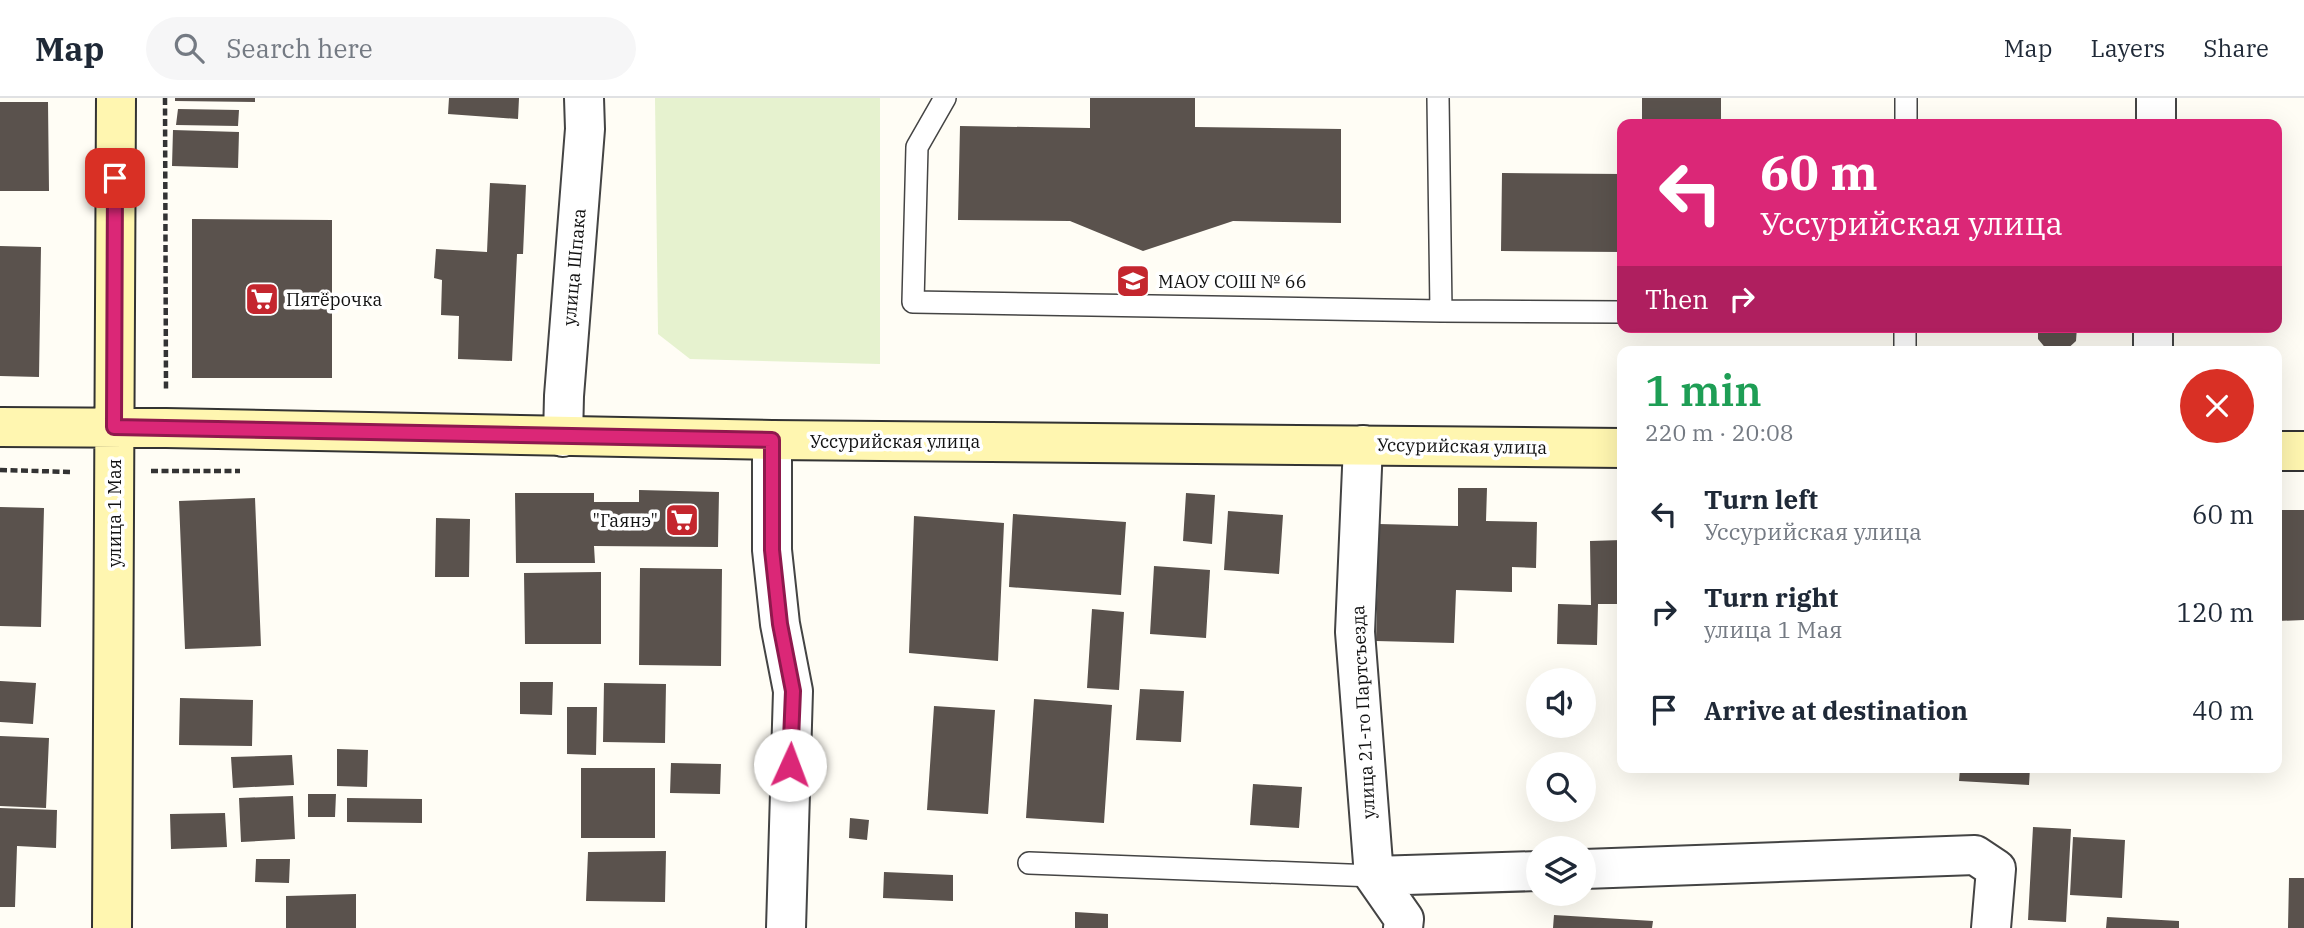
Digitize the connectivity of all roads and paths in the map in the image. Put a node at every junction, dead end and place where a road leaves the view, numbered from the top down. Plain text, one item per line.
1 (116, 98) edge
2 (165, 98) edge
3 (584, 98) edge
4 (945, 98) edge
5 (1438, 98) edge
6 (1906, 98) edge
7 (2156, 98) edge
8 (1906, 119) edge
9 (2156, 119) edge
10 (1441, 312) junction
11 (1617, 313) edge
12 (164, 390) dead end
13 (0, 427) edge
14 (114, 427) junction
15 (563, 437) junction
16 (772, 440) junction
17 (1363, 445) junction
18 (1617, 448) edge
19 (2282, 451) edge
20 (2304, 451) edge
21 (0, 470) edge
22 (72, 472) dead end
23 (1029, 863) dead end
24 (1596, 869) edge
25 (1526, 871) edge
26 (1374, 876) junction
27 (112, 928) edge
28 (786, 928) edge
29 (1403, 928) edge
30 (1990, 928) edge

1 - 14 street, улица 1 Мая
2 - 12 path
3 - 15 street, улица Шпака
4 - 10 lane
5 - 10 lane
6 - 8 lane
7 - 9 street
10 - 11 lane
13 - 14 street, Уссурийская улица
14 - 15 street, Уссурийская улица
14 - 27 street, улица 1 Мая
15 - 16 street, Уссурийская улица
16 - 17 street, Уссурийская улица
16 - 28 street
17 - 18 street, Уссурийская улица
17 - 26 street, улица 21-го Партсъезда
19 - 20 street
21 - 22 path
23 - 26 lane
24 - 30 street
25 - 26 street
26 - 29 street

